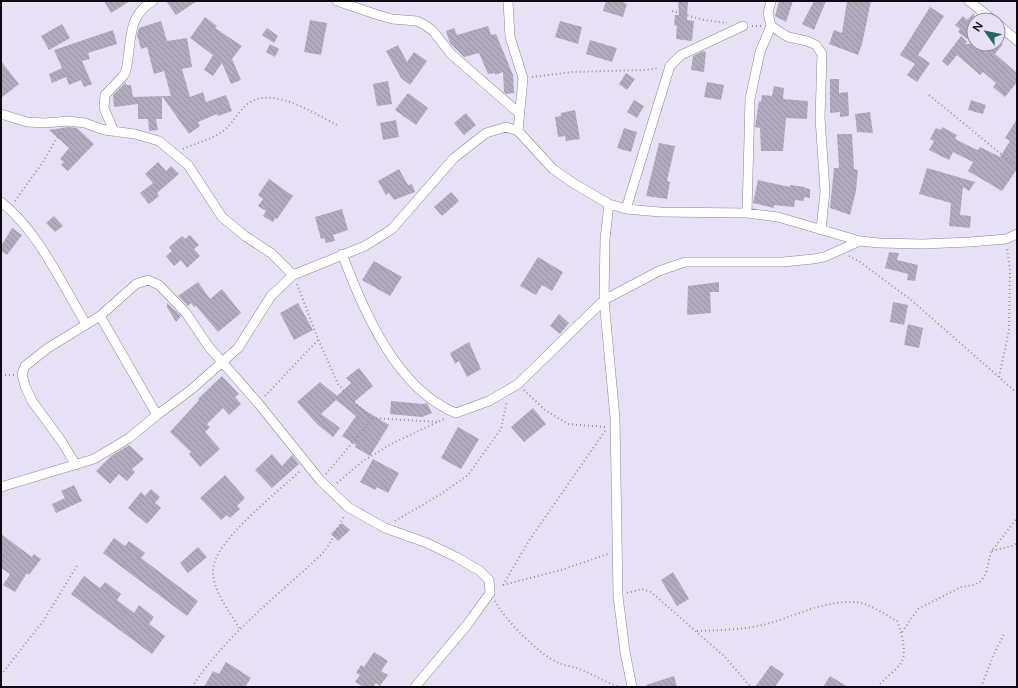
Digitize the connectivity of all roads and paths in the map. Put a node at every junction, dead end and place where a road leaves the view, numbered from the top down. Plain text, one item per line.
1 (153, 1) edge
2 (337, 1) edge
3 (508, 1) edge
4 (771, 1) edge
5 (969, 1) edge
6 (672, 11) dead end
7 (983, 12) edge
8 (743, 26) junction
9 (771, 26) junction
10 (1006, 31) edge
11 (1017, 41) edge
12 (670, 66) junction
13 (523, 78) junction
14 (929, 95) dead end
15 (519, 113) junction
16 (1, 114) edge
17 (68, 121) junction
18 (337, 125) dead end
19 (518, 131) junction
20 (114, 132) junction
21 (174, 153) junction
22 (1017, 167) edge
23 (1, 202) edge
24 (609, 204) junction
25 (10, 208) junction
26 (626, 209) junction
27 (747, 213) junction
28 (820, 230) junction
29 (1017, 234) edge
30 (1006, 239) junction
31 (860, 241) junction
32 (839, 251) junction
33 (342, 254) junction
34 (293, 275) junction
35 (604, 300) junction
36 (100, 316) junction
37 (86, 324) junction
38 (318, 339) junction
39 (222, 361) junction
40 (999, 377) junction
41 (518, 384) junction
42 (509, 390) junction
43 (1017, 393) edge
44 (258, 402) junction
45 (456, 413) junction
46 (157, 415) junction
47 (373, 418) junction
48 (439, 422) junction
49 (76, 465) junction
50 (307, 465) junction
51 (320, 480) junction
52 (1, 487) edge
53 (329, 490) junction
54 (348, 507) junction
55 (1017, 518) edge
56 (385, 528) junction
57 (1017, 543) edge
58 (617, 550) junction
59 (991, 552) junction
60 (78, 564) dead end
61 (503, 585) junction
62 (490, 590) junction
63 (618, 596) junction
64 (239, 628) junction
65 (697, 631) junction
66 (902, 632) junction
67 (1005, 632) dead end
68 (1, 675) edge
69 (192, 687) edge
70 (415, 687) edge
71 (619, 687) edge
72 (632, 687) edge
73 (751, 687) edge
74 (880, 687) edge
75 (981, 687) edge

1 - 20 street
2 - 15 street
3 - 13 street
4 - 9 street
5 - 7 street
6 - 8 path
8 - 9 path
8 - 12 street
9 - 27 street
9 - 28 street
10 - 11 street
12 - 13 path
12 - 26 street
13 - 15 street
14 - 22 path
15 - 19 street
16 - 17 street
17 - 20 street
17 - 25 path
18 - 21 path
19 - 24 street
19 - 33 street
20 - 21 street
21 - 34 street
23 - 25 street
24 - 26 street
24 - 35 street
25 - 37 street
26 - 27 street
27 - 28 street
28 - 31 street
29 - 30 street
30 - 31 street
30 - 40 path
31 - 32 street
32 - 35 street
32 - 40 path
33 - 34 street
33 - 45 street
34 - 38 path
34 - 39 street
35 - 41 street
35 - 58 street
36 - 37 street
36 - 39 street
36 - 46 street
37 - 49 street
38 - 44 path
38 - 47 path
39 - 44 street
39 - 46 street
40 - 43 path
41 - 42 street
41 - 61 path
42 - 45 street
42 - 56 path
44 - 50 street
45 - 48 path
46 - 49 street
47 - 48 path
47 - 51 path
48 - 53 path
49 - 52 street
50 - 51 street
50 - 64 path
51 - 53 street
53 - 54 street
54 - 56 street
54 - 64 path
55 - 59 path
56 - 62 street
57 - 59 path
58 - 61 path
58 - 63 street
59 - 66 path
60 - 68 path
61 - 62 path
62 - 70 street
62 - 71 path
63 - 65 path
63 - 72 street
64 - 69 path
65 - 66 path
65 - 73 path
66 - 74 path
67 - 75 path

